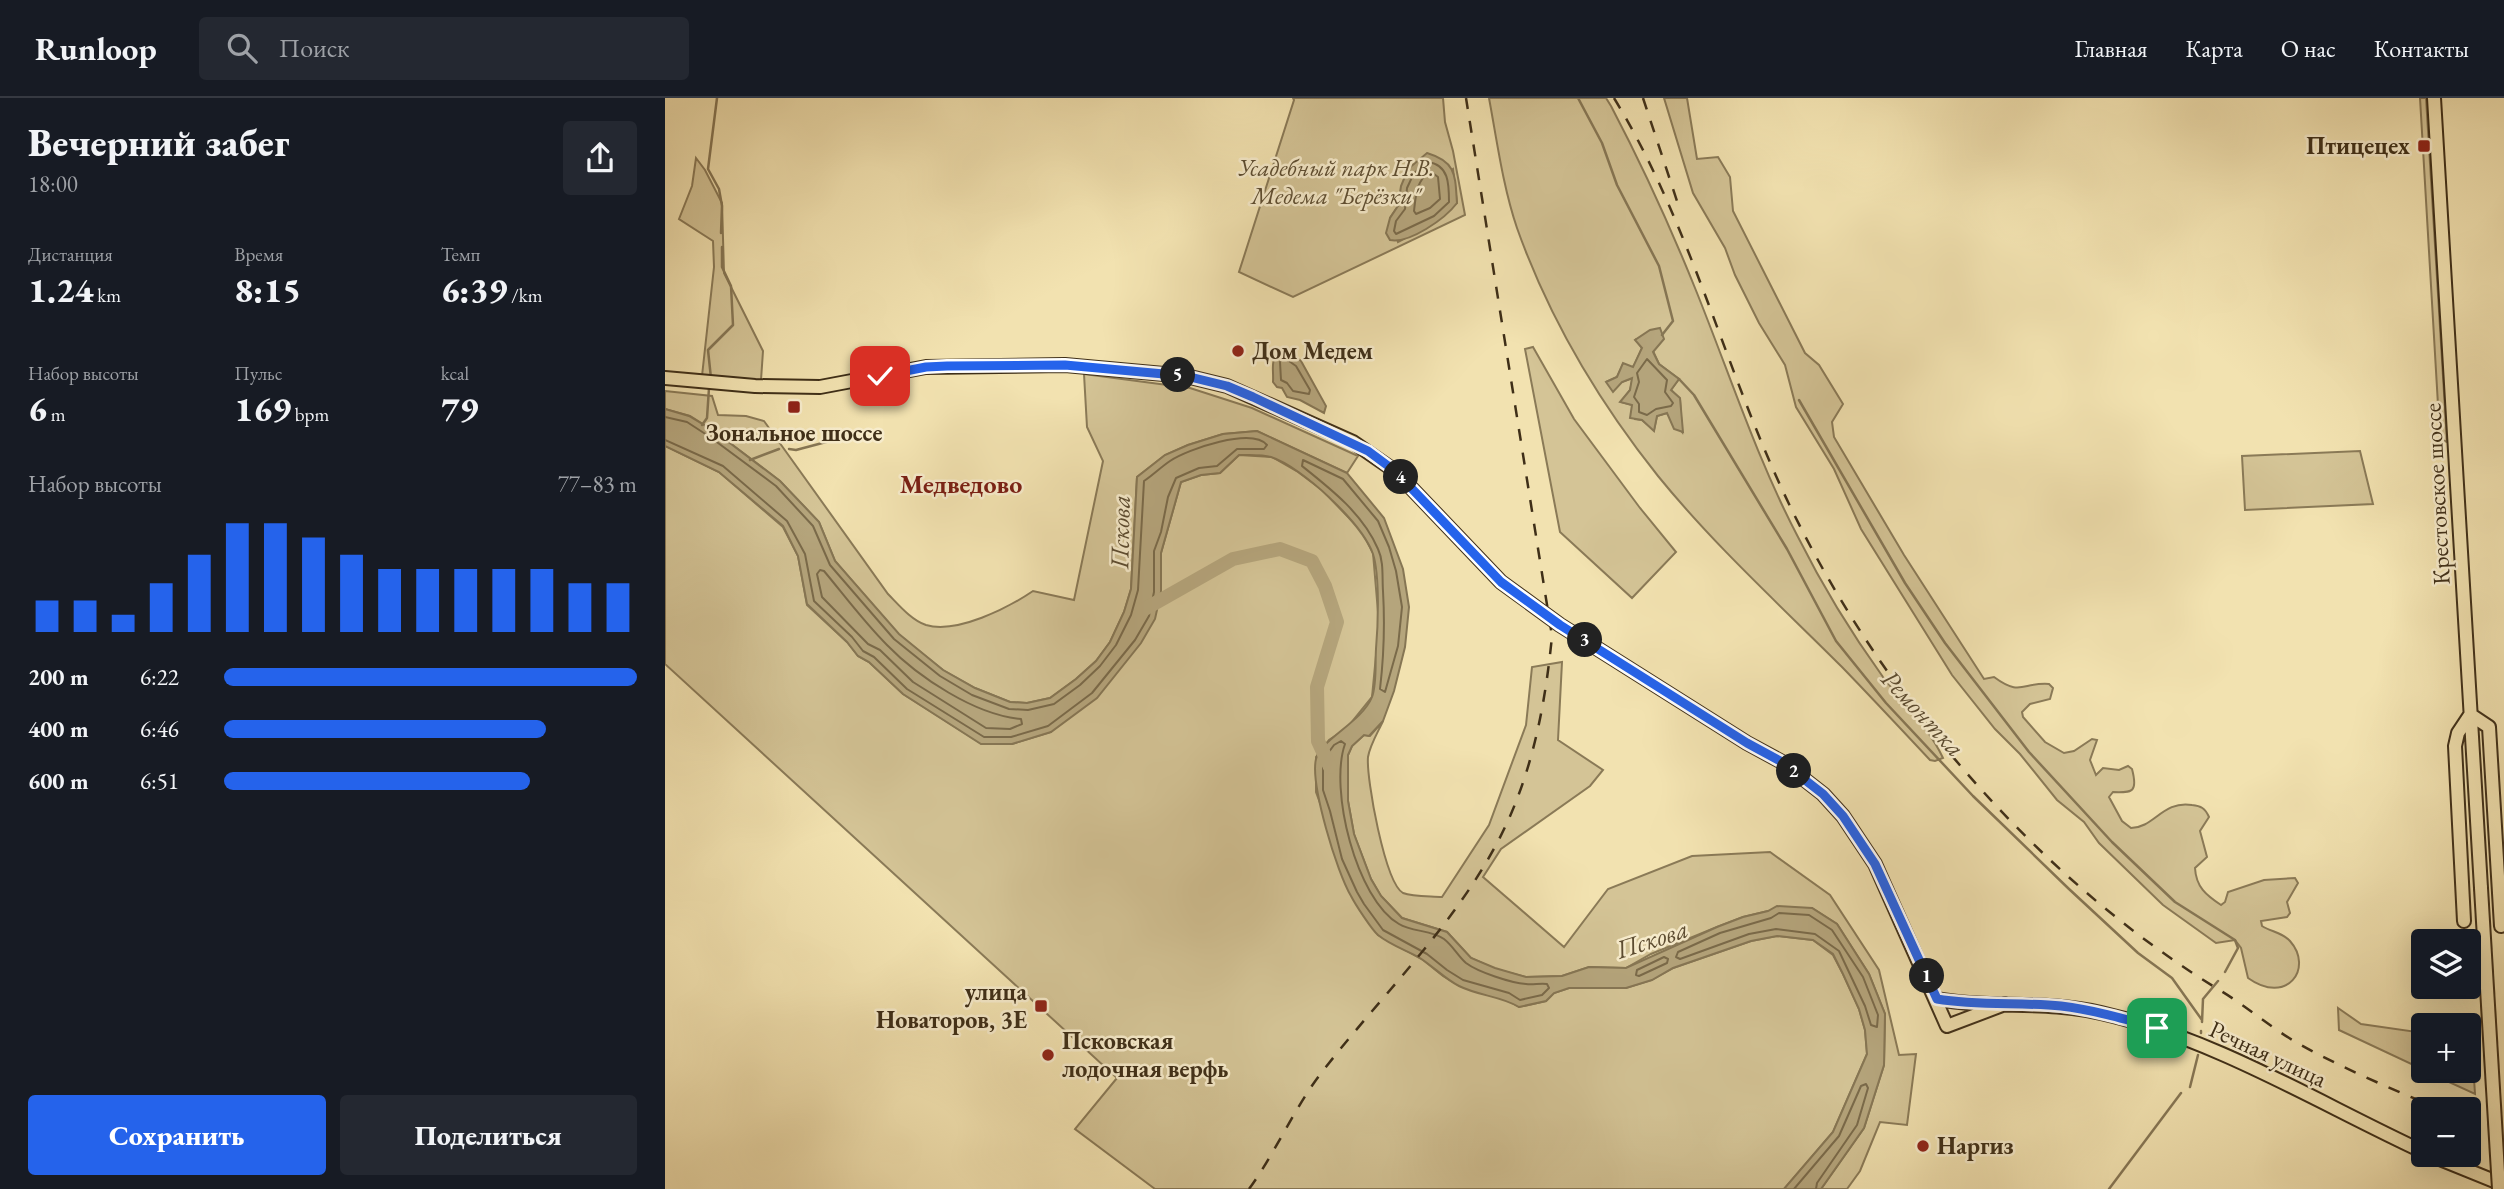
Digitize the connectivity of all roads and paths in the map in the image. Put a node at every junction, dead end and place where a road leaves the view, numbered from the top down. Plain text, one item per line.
1 (2434, 98) edge
2 (665, 378) edge
3 (2471, 715) junction
4 (2464, 921) dead end
5 (2501, 926) dead end
6 (1937, 999) junction
7 (2005, 1004) junction
8 (2411, 1146) edge
9 (2460, 1167) edge
10 (2504, 1185) edge
11 (2499, 1189) edge

1 - 3 main road, Крестовское шоссе
2 - 6 main road
3 - 4 main road
3 - 5 main road
3 - 11 main road, Крестовское шоссе, bridge
6 - 7 main road, Речная улица
6 - 7 main road
7 - 8 main road, Речная улица
9 - 10 main road

